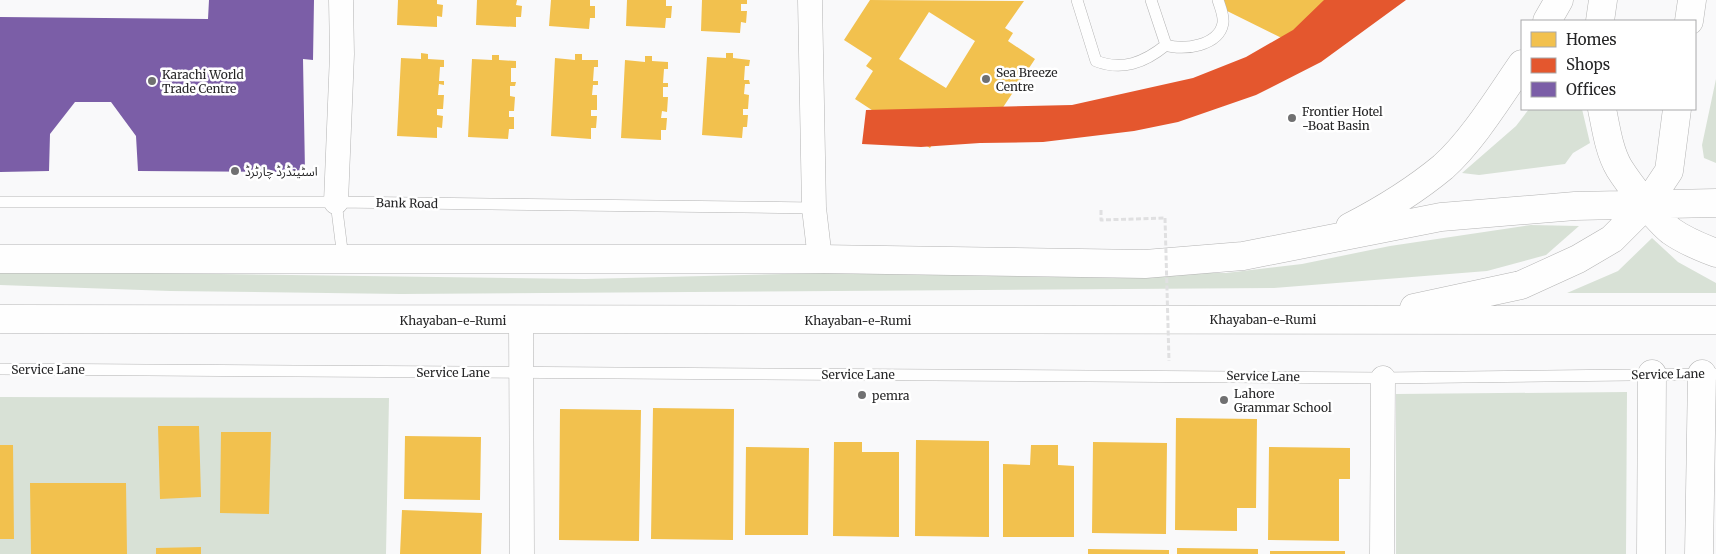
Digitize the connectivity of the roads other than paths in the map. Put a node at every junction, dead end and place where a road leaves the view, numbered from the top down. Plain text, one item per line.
1 (341, 0) edge
2 (810, 0) edge
3 (1077, 0) edge
4 (1151, 0) edge
5 (1218, 0) edge
6 (1558, 0) edge
7 (1603, 0) edge
8 (1692, 0) edge
9 (1548, 20) edge
10 (1600, 20) edge
11 (1689, 20) edge
12 (1166, 46) junction
13 (1521, 65) edge
14 (1602, 110) edge
15 (1678, 110) edge
16 (0, 202) edge
17 (336, 202) junction
18 (1716, 203) edge
19 (1647, 204) junction
20 (814, 208) junction
21 (1318, 243) junction
22 (1716, 253) edge
23 (343, 258) junction
24 (0, 259) edge
25 (820, 259) junction
26 (0, 319) edge
27 (1359, 319) junction
28 (521, 320) junction
29 (1716, 320) edge
30 (0, 369) edge
31 (520, 372) junction
32 (1652, 374) junction
33 (1709, 374) edge
34 (1383, 378) junction
35 (522, 554) edge
36 (1382, 554) edge
37 (1651, 554) edge
38 (1699, 554) edge

1 - 17 street
2 - 20 street
3 - 12 lane
4 - 12 lane
5 - 12 lane
6 - 9 main road
7 - 10 main road
8 - 11 main road
13 - 21 main road
14 - 19 main road
15 - 19 main road
16 - 17 lane, Bank Road
17 - 20 lane, Bank Road
17 - 23 lane
18 - 19 main road
19 - 21 main road
19 - 22 main road
19 - 27 main road
20 - 25 street
21 - 25 main road
23 - 24 main road
23 - 25 main road
26 - 28 main road, Khayaban-e-Rumi
27 - 28 main road, Khayaban-e-Rumi
27 - 29 main road, Khayaban-e-Rumi
28 - 31 street
30 - 31 lane, Service Lane
31 - 34 lane, Service Lane
31 - 35 street
32 - 33 lane, Service Lane
32 - 34 lane, Service Lane
32 - 37 main road
33 - 38 main road
34 - 36 street

